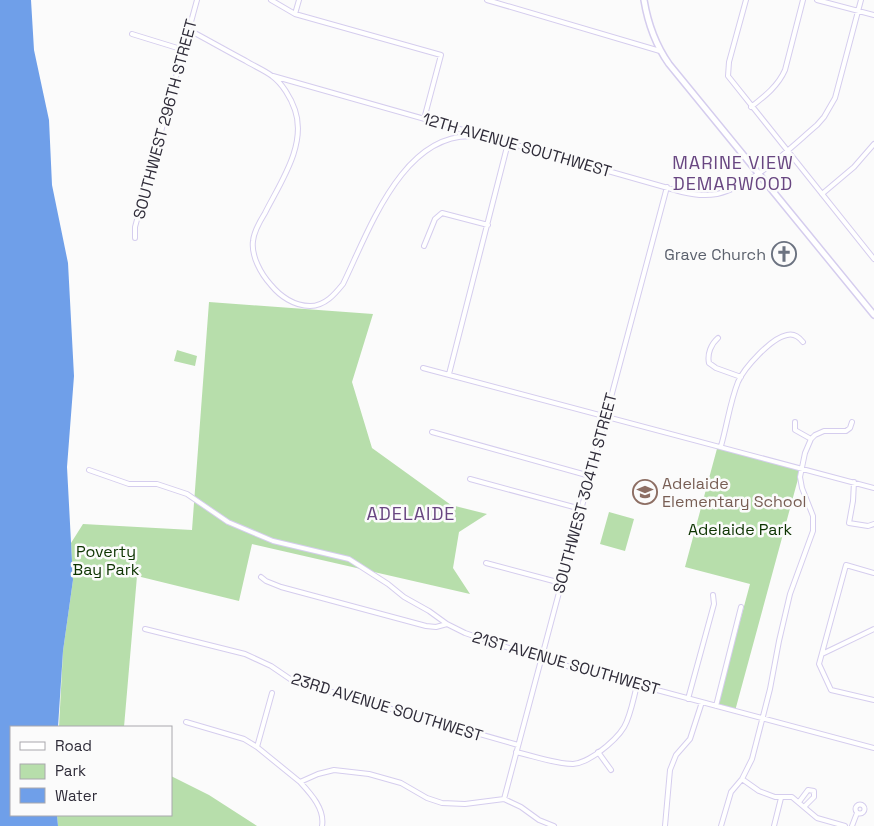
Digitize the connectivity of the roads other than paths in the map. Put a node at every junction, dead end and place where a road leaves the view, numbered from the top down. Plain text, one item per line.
1 (197, 0) edge
2 (271, 0) edge
3 (299, 0) edge
4 (487, 0) edge
5 (644, 0) edge
6 (746, 0) edge
7 (803, 0) edge
8 (817, 0) edge
9 (861, 0) edge
10 (858, 11) junction
11 (295, 14) junction
12 (874, 15) edge
13 (189, 30) junction
14 (132, 34) dead end
15 (184, 50) junction
16 (660, 51) junction
17 (273, 76) junction
18 (751, 108) junction
19 (424, 119) junction
20 (492, 139) junction
21 (508, 143) junction
22 (874, 144) edge
23 (788, 150) junction
24 (759, 174) junction
25 (667, 187) junction
26 (822, 194) junction
27 (488, 224) junction
28 (135, 238) dead end
29 (424, 246) dead end
30 (874, 259) edge
31 (874, 315) edge
32 (718, 338) dead end
33 (803, 342) dead end
34 (423, 368) dead end
35 (449, 374) junction
36 (741, 377) junction
37 (606, 415) junction
38 (795, 422) dead end
39 (852, 422) dead end
40 (432, 432) dead end
41 (811, 438) junction
42 (721, 446) junction
43 (801, 468) junction
44 (89, 470) dead end
45 (590, 476) junction
46 (470, 479) dead end
47 (854, 482) junction
48 (874, 488) edge
49 (581, 508) junction
50 (874, 524) edge
51 (486, 563) dead end
52 (874, 573) edge
53 (261, 577) dead end
54 (561, 583) junction
55 (713, 595) dead end
56 (741, 607) dead end
57 (447, 624) junction
58 (874, 629) edge
59 (145, 630) dead end
60 (822, 654) junction
61 (541, 659) junction
62 (638, 685) junction
63 (272, 693) dead end
64 (688, 699) junction
65 (874, 700) edge
66 (702, 702) junction
67 (716, 706) junction
68 (762, 719) junction
69 (186, 722) dead end
70 (518, 745) junction
71 (257, 747) junction
72 (874, 748) edge
73 (516, 752) junction
74 (598, 752) junction
75 (611, 770) dead end
76 (742, 779) junction
77 (300, 782) junction
78 (781, 798) junction
79 (504, 799) junction
80 (798, 802) junction
81 (804, 807) junction
82 (857, 814) dead end
83 (826, 824) edge
84 (322, 826) edge
85 (554, 826) edge
86 (665, 826) edge
87 (721, 826) edge
88 (774, 826) edge
89 (845, 826) edge
90 (852, 826) edge

1 - 13 street, SOUTHWEST 296TH STREET
2 - 11 street
3 - 11 street
4 - 16 street
5 - 16 main road
6 - 18 street
7 - 18 street
8 - 10 street
9 - 10 street, 12TH AVENUE SOUTHWEST
10 - 12 street
10 - 23 street, 12TH AVENUE SOUTHWEST
11 - 19 street
13 - 15 street, SOUTHWEST 296TH STREET
13 - 17 street
14 - 15 street
15 - 28 street, SOUTHWEST 296TH STREET
16 - 24 main road
17 - 19 street, 12TH AVENUE SOUTHWEST
17 - 20 street
18 - 23 street
19 - 20 street, 12TH AVENUE SOUTHWEST
20 - 21 street, 12TH AVENUE SOUTHWEST
21 - 25 street, 12TH AVENUE SOUTHWEST
21 - 27 street
22 - 26 street
23 - 24 street, 12TH AVENUE SOUTHWEST
23 - 26 street
24 - 25 street, 12TH AVENUE SOUTHWEST
24 - 31 main road
25 - 37 street, SOUTHWEST 304TH STREET
26 - 30 street
27 - 29 street
27 - 35 street
32 - 36 street
33 - 36 street
34 - 35 street
35 - 37 street
36 - 42 street
37 - 42 street
37 - 45 street, SOUTHWEST 304TH STREET
38 - 41 street
39 - 41 street
40 - 45 street
41 - 43 street
42 - 43 street
43 - 47 street
43 - 68 street
44 - 57 street
45 - 49 street, SOUTHWEST 304TH STREET
46 - 49 street
47 - 48 street
47 - 50 street
49 - 54 street, SOUTHWEST 304TH STREET
51 - 54 street
52 - 60 street
53 - 57 street, 21ST AVENUE SOUTHWEST
54 - 61 street, SOUTHWEST 304TH STREET
55 - 64 street
56 - 67 street
57 - 61 street, 21ST AVENUE SOUTHWEST
58 - 60 street
59 - 70 street, 23RD AVENUE SOUTHWEST
60 - 65 street
61 - 62 street, 21ST AVENUE SOUTHWEST
61 - 70 street, SOUTHWEST 304TH STREET
62 - 64 street, 21ST AVENUE SOUTHWEST
62 - 74 street
63 - 71 street
64 - 66 street, 21ST AVENUE SOUTHWEST
66 - 67 street, 21ST AVENUE SOUTHWEST
66 - 86 street
67 - 68 street, 21ST AVENUE SOUTHWEST
68 - 72 street, 21ST AVENUE SOUTHWEST
68 - 76 street
69 - 71 street
70 - 73 street, SOUTHWEST 304TH STREET
71 - 77 street
73 - 74 street
73 - 79 street, SOUTHWEST 304TH STREET
74 - 75 street
76 - 78 street
76 - 87 street
77 - 79 street
77 - 84 street
78 - 80 street
78 - 88 street
79 - 85 street
80 - 81 street
80 - 81 street
81 - 83 street
82 - 90 street
83 - 89 street

